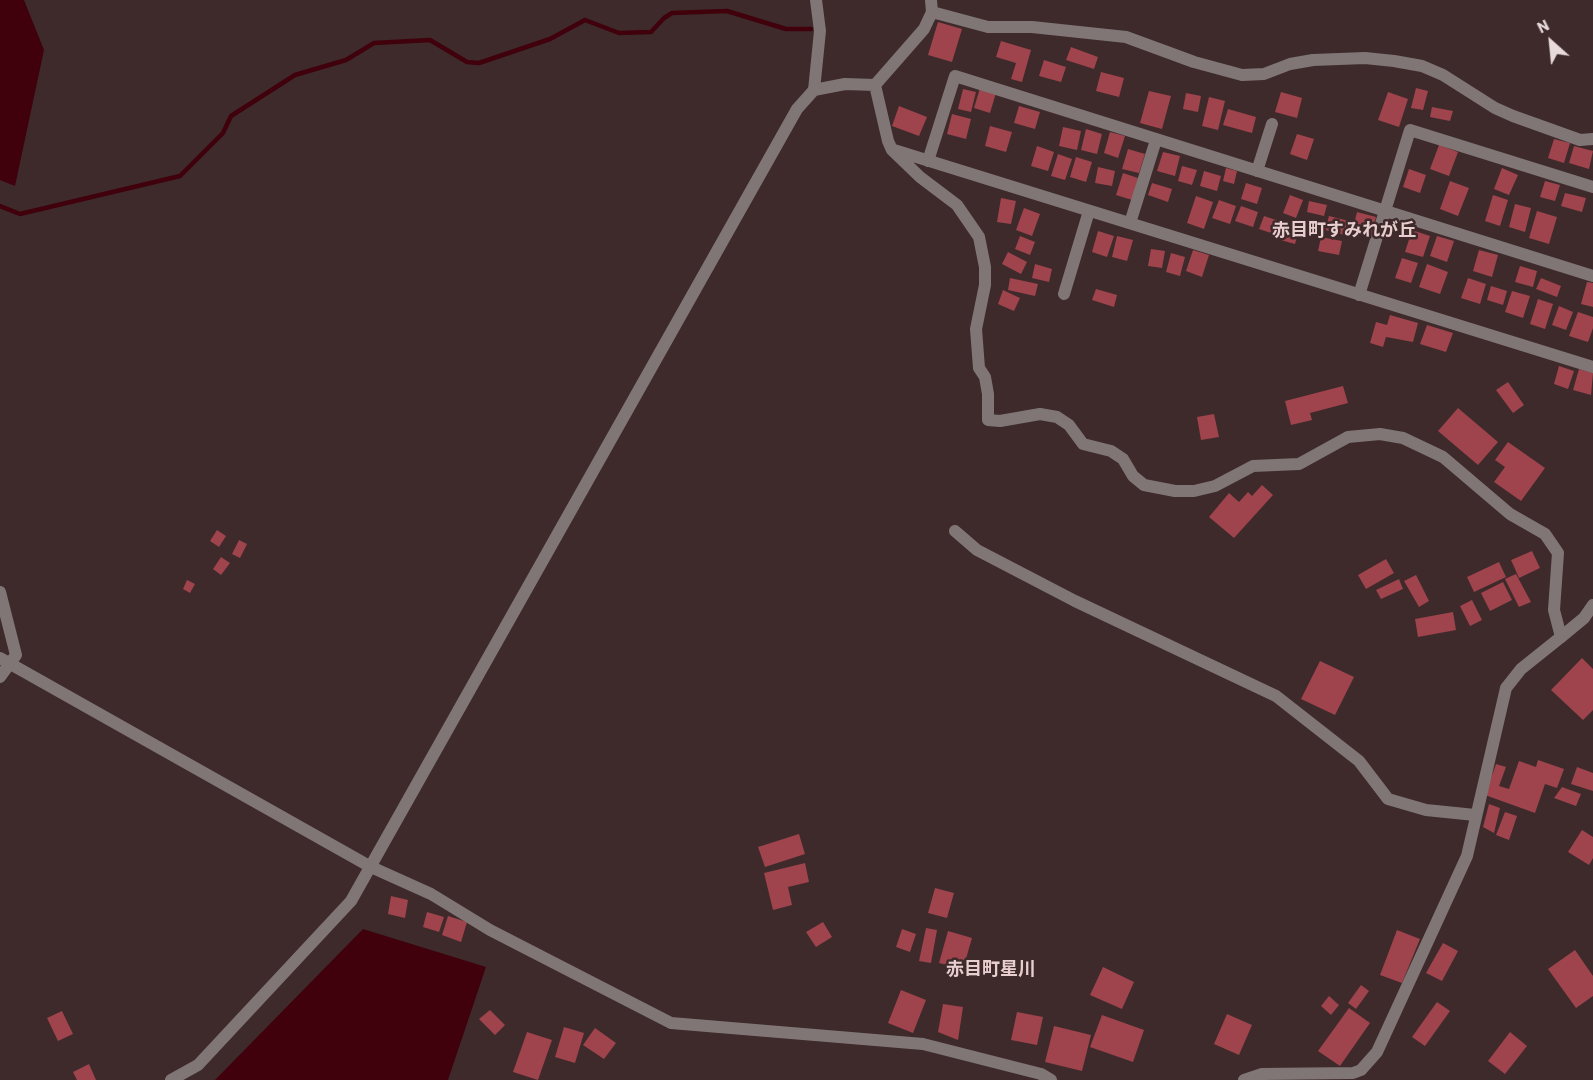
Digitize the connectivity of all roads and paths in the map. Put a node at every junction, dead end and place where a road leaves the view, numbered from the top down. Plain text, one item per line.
1 (816, 0) edge
2 (932, 6) edge
3 (875, 85) junction
4 (814, 90) junction
5 (1272, 124) dead end
6 (1593, 139) edge
7 (1156, 140) junction
8 (892, 150) junction
9 (928, 161) junction
10 (1257, 171) junction
11 (1593, 187) edge
12 (1089, 211) junction
13 (1385, 212) junction
14 (1130, 223) junction
15 (1593, 276) edge
16 (1064, 294) dead end
17 (1359, 295) junction
18 (1593, 367) edge
19 (955, 531) dead end
20 (0, 592) edge
21 (1593, 605) edge
22 (1562, 637) junction
23 (4, 660) edge
24 (0, 676) edge
25 (1475, 815) junction
26 (371, 867) junction
27 (171, 1080) edge
28 (1051, 1080) edge
29 (1244, 1080) edge

1 - 4 street
2 - 3 street
2 - 6 street
3 - 4 street
3 - 8 street
4 - 26 street
5 - 10 street
7 - 9 street
7 - 10 street
7 - 14 street
8 - 9 street
8 - 22 street
9 - 12 street
10 - 13 street
11 - 13 street
12 - 14 street
12 - 16 street
13 - 15 street
13 - 17 street
14 - 17 street
17 - 18 street
19 - 25 street
20 - 23 street
21 - 22 street
22 - 25 street
23 - 24 street
23 - 26 street
25 - 29 street
26 - 27 street
26 - 28 street

